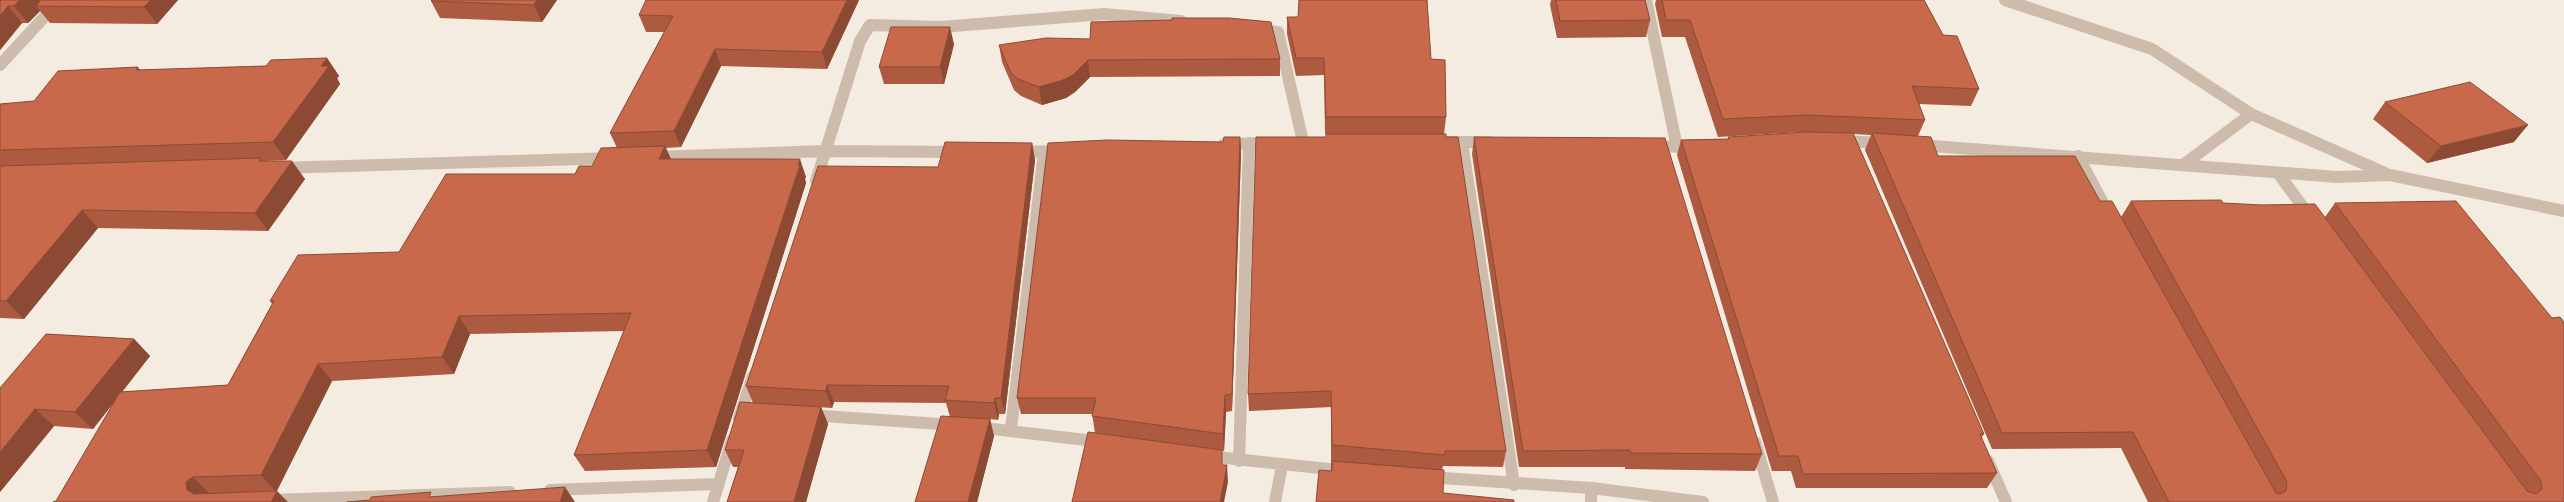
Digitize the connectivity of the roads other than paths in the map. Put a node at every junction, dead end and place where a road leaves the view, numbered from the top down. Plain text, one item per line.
1 (60, 0) edge
2 (1646, 0) edge
3 (2005, 0) edge
4 (1193, 23) edge
5 (1251, 29) edge
6 (0, 65) edge
7 (2251, 114) junction
8 (1826, 140) edge
9 (1852, 141) junction
10 (1432, 142) edge
11 (1462, 142) junction
12 (1249, 143) junction
13 (1501, 143) edge
14 (1210, 145) edge
15 (1706, 145) edge
16 (1636, 146) edge
17 (1670, 150) junction
18 (825, 151) junction
19 (1074, 151) edge
20 (974, 152) edge
21 (1004, 152) edge
22 (1044, 152) junction
23 (2078, 156) junction
24 (646, 157) edge
25 (626, 158) edge
26 (1860, 159) edge
27 (2183, 165) junction
28 (267, 169) edge
29 (2278, 173) junction
30 (2390, 175) junction
31 (810, 198) edge
32 (2564, 211) edge
33 (2115, 226) edge
34 (2318, 229) edge
35 (756, 364) edge
36 (792, 414) edge
37 (1750, 427) edge
38 (1011, 429) junction
39 (1116, 444) edge
40 (1982, 448) edge
41 (1192, 454) edge
42 (1239, 461) junction
43 (1282, 465) junction
44 (1360, 472) edge
45 (1418, 476) edge
46 (717, 484) junction
47 (1514, 485) junction
48 (1591, 495) edge
49 (260, 500) edge
50 (713, 502) edge
51 (1275, 502) edge
52 (1703, 502) edge
53 (1773, 502) edge
54 (2006, 502) edge

1 - 6 street
2 - 17 street
3 - 7 street
4 - 18 street
5 - 12 street
7 - 27 street
7 - 30 street
8 - 9 street
9 - 23 street
9 - 26 street
10 - 11 street
11 - 13 street
11 - 47 street
12 - 14 street
12 - 42 street
15 - 17 street
16 - 17 street
18 - 20 street
18 - 24 street
18 - 31 street
19 - 22 street
21 - 22 street
22 - 38 street
23 - 27 street
23 - 33 street
25 - 28 street
27 - 29 street
29 - 30 street
29 - 34 street
30 - 32 street
35 - 46 street
36 - 38 street
37 - 53 street
38 - 39 street
40 - 54 street
41 - 42 street
42 - 43 street
43 - 44 street
43 - 51 street
45 - 47 street
46 - 49 street
46 - 50 street
47 - 48 street
48 - 52 street

